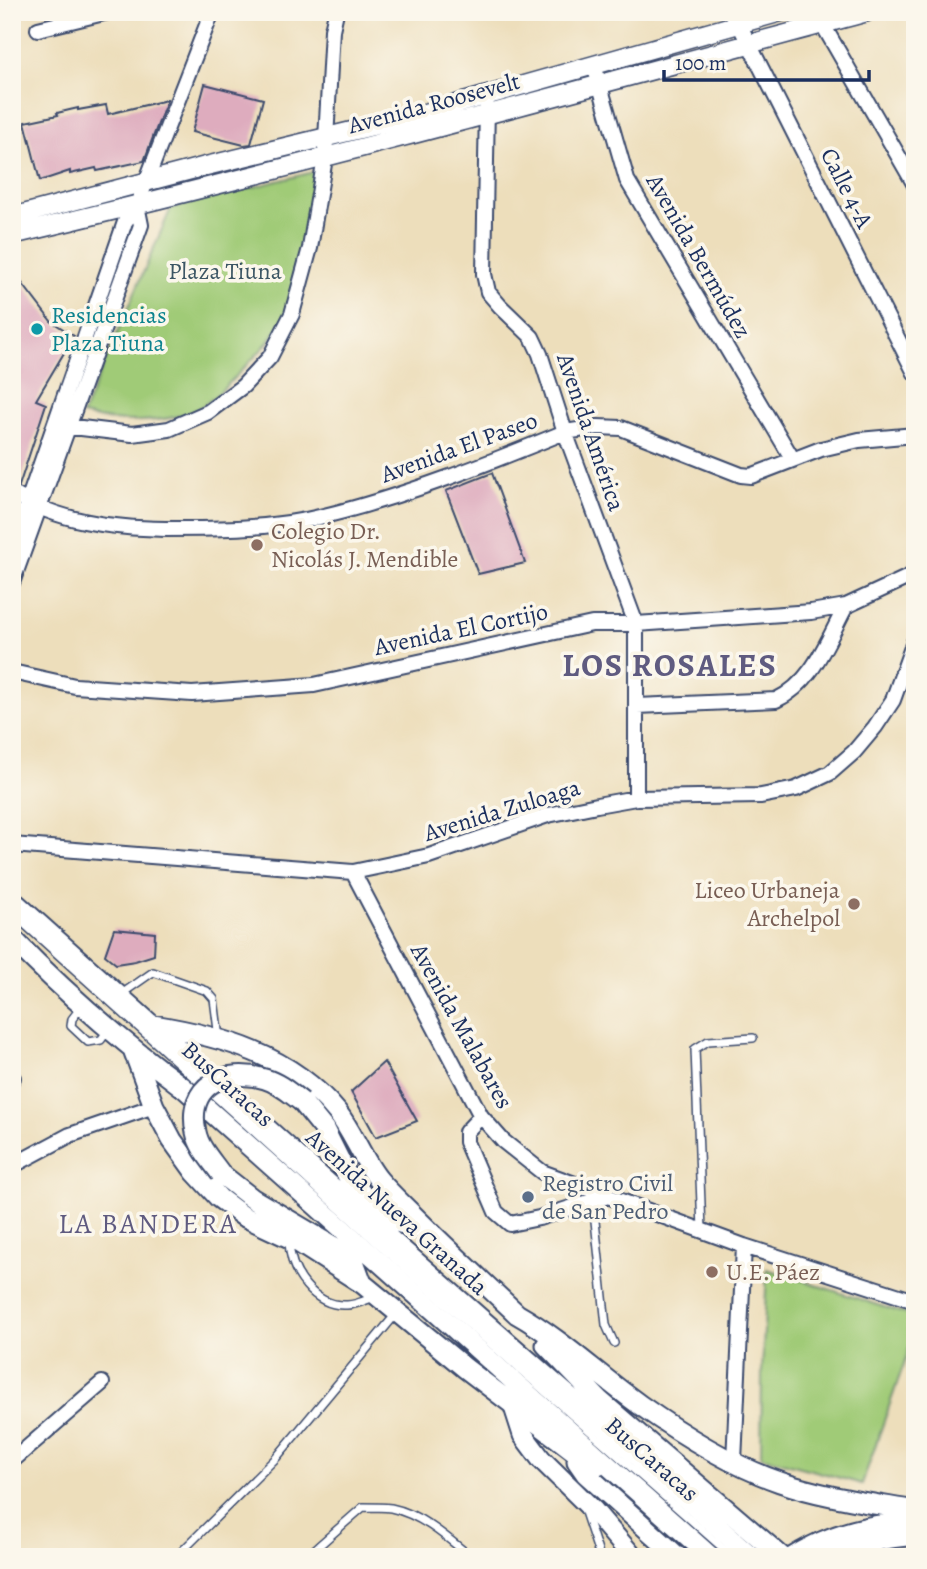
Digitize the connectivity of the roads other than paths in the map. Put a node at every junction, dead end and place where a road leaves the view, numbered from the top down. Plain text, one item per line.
1 (108, 12) edge
2 (212, 12) edge
3 (336, 12) edge
4 (781, 12) edge
5 (800, 12) edge
6 (867, 12) edge
7 (737, 18) edge
8 (823, 24) junction
9 (38, 29) dead end
10 (748, 44) junction
11 (594, 65) junction
12 (602, 86) junction
13 (487, 104) junction
14 (326, 137) junction
15 (325, 158) junction
16 (144, 183) junction
17 (915, 185) edge
18 (137, 205) junction
19 (12, 217) edge
20 (12, 235) edge
21 (915, 373) edge
22 (61, 426) junction
23 (565, 432) junction
24 (915, 435) edge
25 (792, 458) junction
26 (12, 493) edge
27 (33, 505) junction
28 (12, 547) edge
29 (915, 574) edge
30 (12, 583) edge
31 (846, 606) junction
32 (636, 624) junction
33 (915, 639) edge
34 (12, 672) edge
35 (637, 706) junction
36 (636, 798) junction
37 (16, 846) edge
38 (353, 872) junction
39 (12, 900) edge
40 (12, 913) edge
41 (12, 938) edge
42 (120, 995) junction
43 (152, 1025) junction
44 (752, 1038) dead end
45 (219, 1039) junction
46 (134, 1051) junction
47 (154, 1106) junction
48 (481, 1116) junction
49 (12, 1166) edge
50 (347, 1175) junction
51 (608, 1196) junction
52 (593, 1201) junction
53 (702, 1231) junction
54 (430, 1232) junction
55 (314, 1233) junction
56 (288, 1237) junction
57 (744, 1246) junction
58 (400, 1248) junction
59 (376, 1259) junction
60 (370, 1290) junction
61 (915, 1301) edge
62 (397, 1313) junction
63 (517, 1314) junction
64 (614, 1343) dead end
65 (102, 1384) dead end
66 (514, 1407) junction
67 (569, 1449) junction
68 (12, 1461) edge
69 (734, 1461) junction
70 (633, 1488) junction
71 (581, 1498) junction
72 (915, 1511) edge
73 (704, 1530) junction
74 (912, 1533) edge
75 (176, 1557) edge
76 (306, 1557) edge
77 (471, 1557) edge
78 (600, 1557) edge
79 (633, 1557) edge
80 (678, 1557) edge
81 (711, 1557) edge
82 (733, 1557) edge
83 (751, 1557) edge
84 (782, 1557) edge
85 (793, 1557) edge
86 (830, 1557) edge

1 - 9 street
2 - 16 street
3 - 14 street
4 - 7 street, Avenida Roosevelt
5 - 8 street
6 - 8 street, Avenida Roosevelt
7 - 10 street, Calle 4-A
7 - 11 street, Avenida Roosevelt
8 - 10 street, Avenida Roosevelt
8 - 17 street
10 - 12 street, Avenida Roosevelt
10 - 21 street, Calle 4-A
11 - 12 street, Avenida Bermúdez
11 - 13 street, Avenida Roosevelt
12 - 13 street, Avenida Roosevelt
12 - 25 street, Avenida Bermúdez
13 - 14 street, Avenida Roosevelt
13 - 15 street, Avenida Roosevelt
13 - 23 street, Avenida América
14 - 15 street
14 - 16 street, Avenida Roosevelt
15 - 18 street, Avenida Roosevelt
15 - 22 street
16 - 18 street
16 - 19 street, Avenida Roosevelt
18 - 20 street, Avenida Roosevelt
18 - 22 street
22 - 27 street
23 - 25 street, Avenida El Paseo
23 - 27 street, Avenida El Paseo
23 - 32 street, Avenida América
24 - 25 street, Avenida El Paseo
26 - 27 street, Avenida El Paseo
27 - 28 street
27 - 30 street
29 - 31 street, Avenida El Cortijo
31 - 32 street, Avenida El Cortijo
31 - 35 street
32 - 34 street, Avenida El Cortijo
32 - 35 street, Avenida América
33 - 36 street, Avenida Zuloaga
35 - 36 street, Avenida América
36 - 38 street, Avenida Zuloaga
37 - 38 street, Avenida Zuloaga
38 - 48 street, Avenida Malabares
39 - 42 main road, Avenida Nueva Granada
40 - 73 lane, BusCaracas
41 - 46 main road, Avenida Nueva Granada
42 - 43 main road, Avenida Nueva Granada
42 - 45 lane
43 - 45 main road
43 - 58 main road, Avenida Nueva Granada
44 - 53 lane
45 - 54 main road
46 - 47 main road
46 - 59 main road, Avenida Nueva Granada
47 - 49 street
47 - 56 main road
48 - 51 street, Avenida Malabares
48 - 52 street
50 - 54 main road
50 - 55 main road, bridge
50 - 58 main road
51 - 52 street
51 - 53 street, Avenida Malabares
52 - 64 lane
53 - 57 street, Avenida Malabares
54 - 63 main road
55 - 59 main road
55 - 60 main road
56 - 60 main road
56 - 60 lane
57 - 61 street, Avenida Malabares
57 - 69 street
58 - 83 main road, Avenida Nueva Granada
59 - 70 main road, Avenida Nueva Granada
60 - 62 main road
62 - 66 main road
62 - 75 lane
63 - 69 main road
63 - 84 main road
65 - 68 street
66 - 67 main road
66 - 71 main road
67 - 70 main road
67 - 80 main road
69 - 72 main road
70 - 81 main road, Avenida Nueva Granada
71 - 78 lane
71 - 79 main road
73 - 82 lane, BusCaracas
73 - 83 lane, BusCaracas
74 - 85 main road
74 - 86 main road
76 - 77 lane

